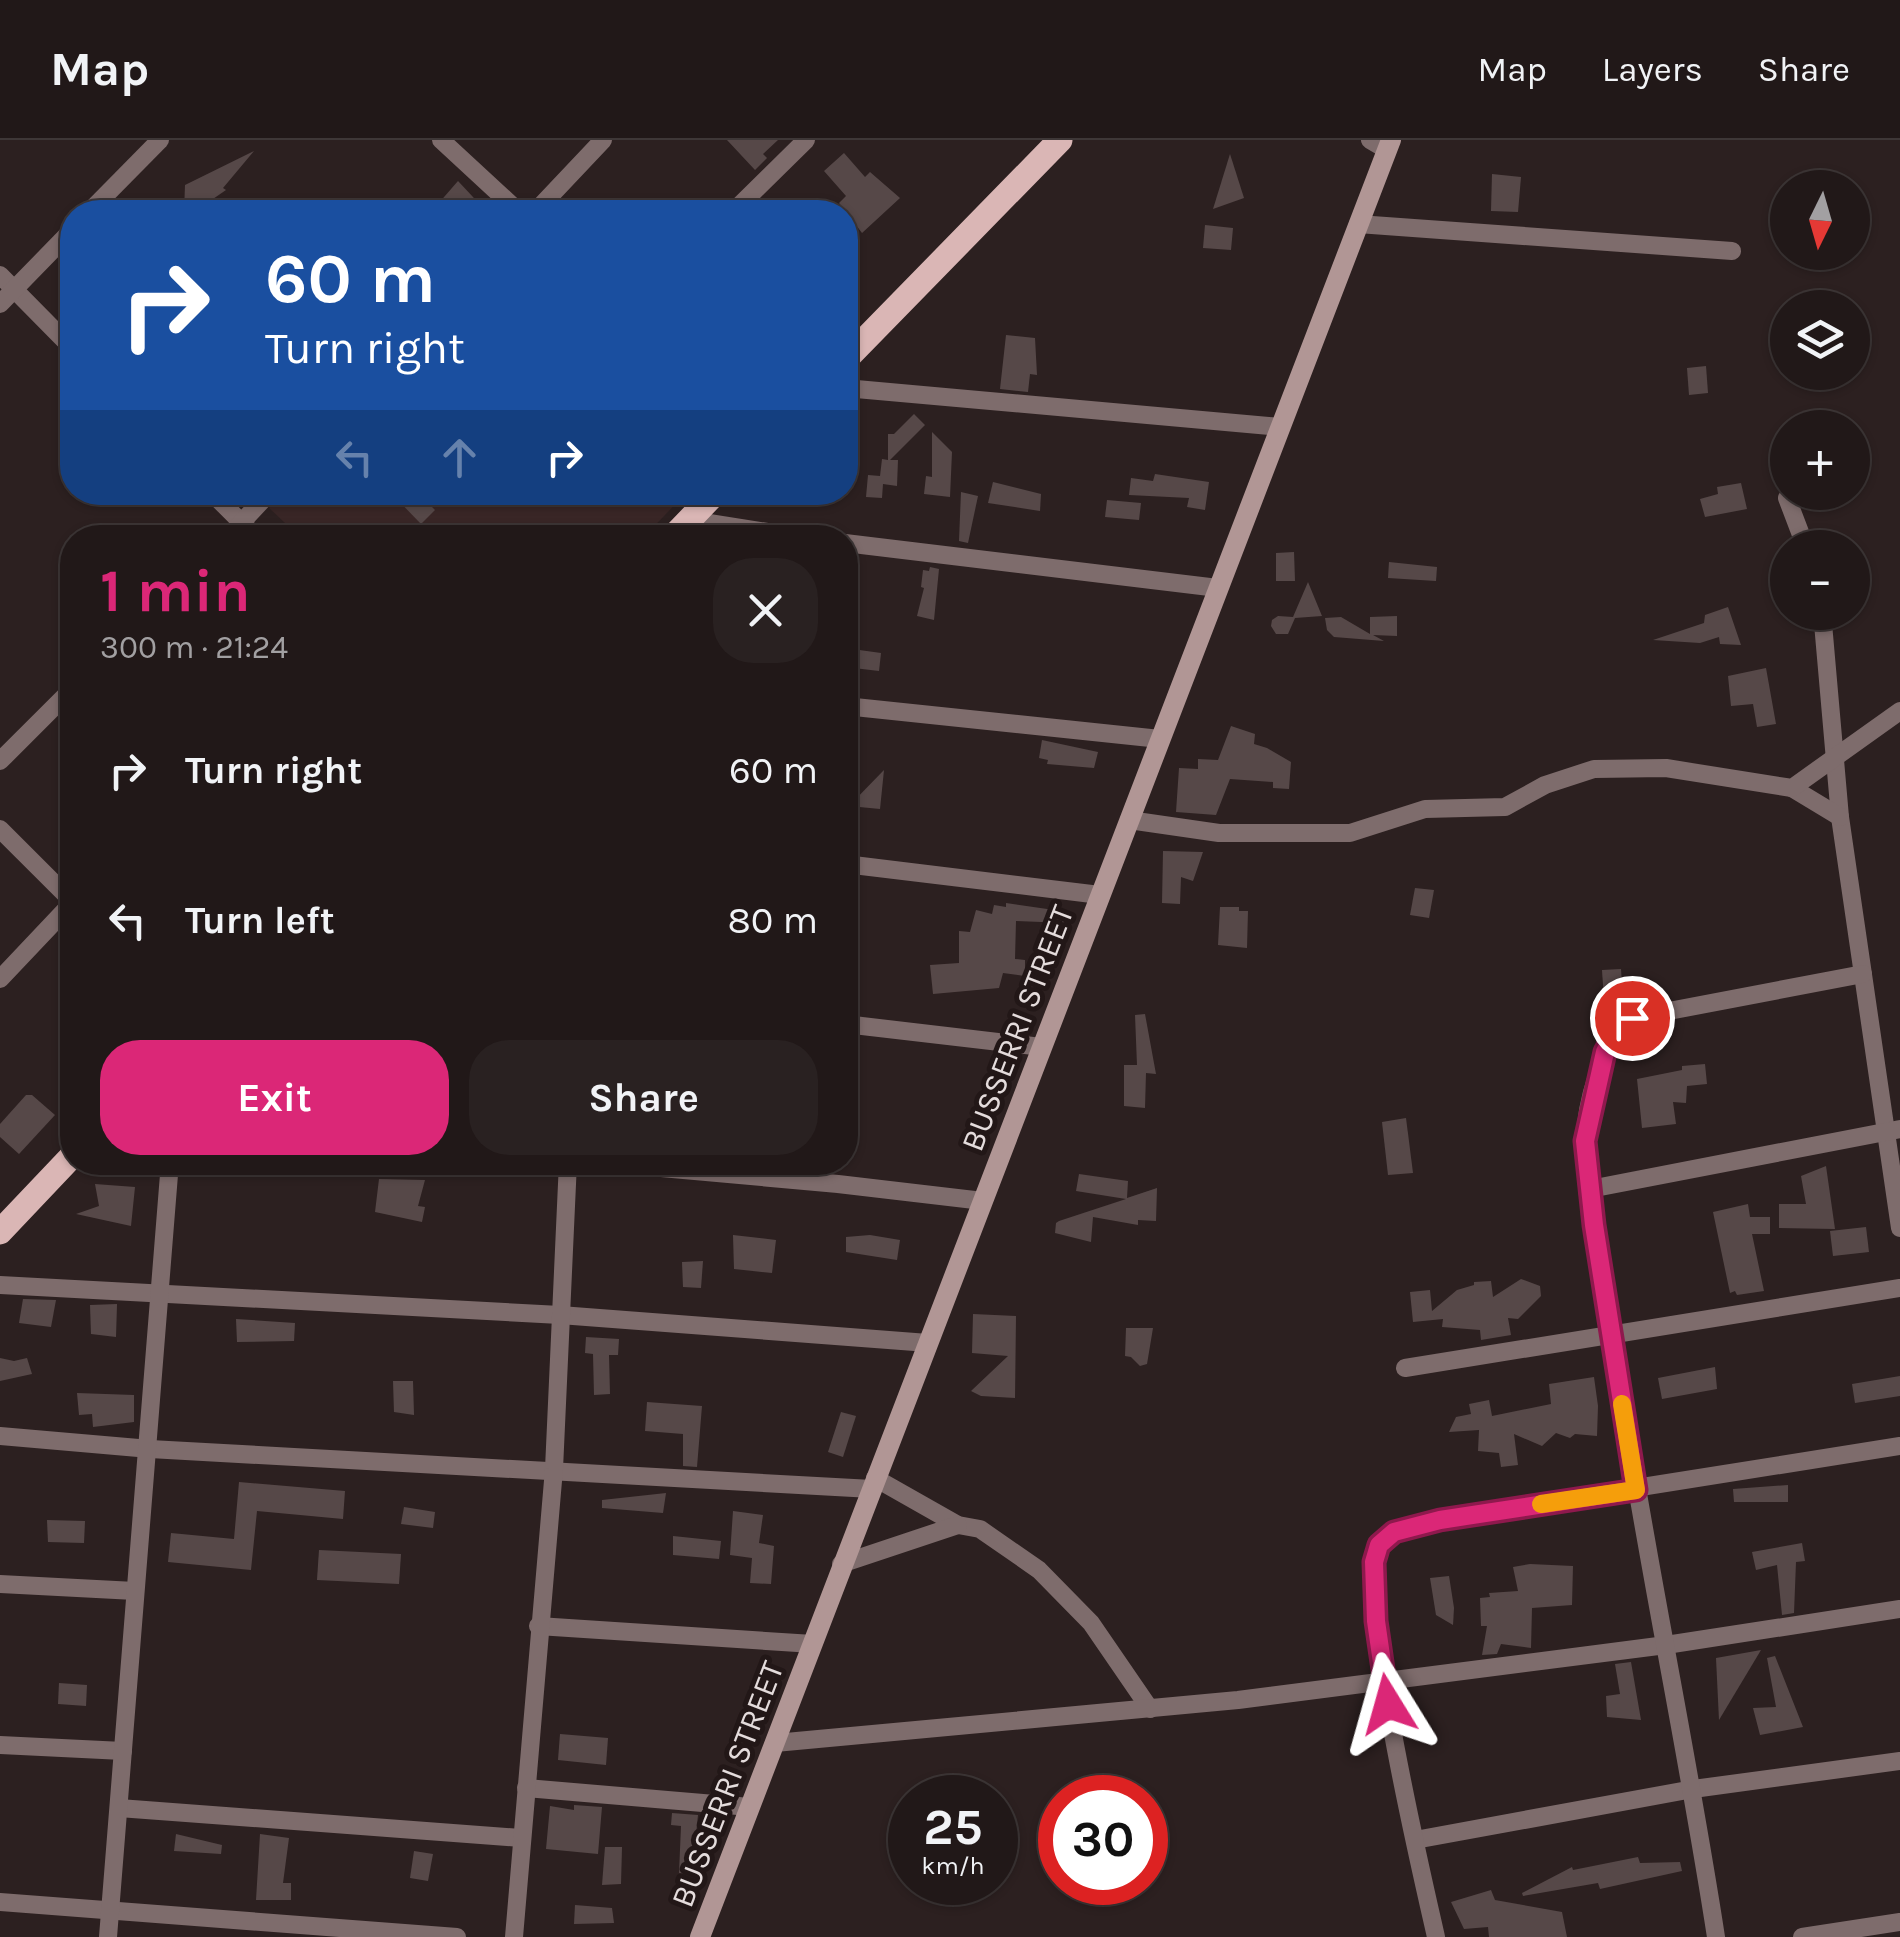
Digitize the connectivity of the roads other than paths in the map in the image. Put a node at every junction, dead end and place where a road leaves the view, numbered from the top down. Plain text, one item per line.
1 (160, 140) edge
2 (441, 140) edge
3 (603, 140) edge
4 (806, 140) edge
5 (1052, 142) edge
6 (1382, 143) edge
7 (101, 200) edge
8 (506, 200) edge
9 (546, 200) edge
10 (744, 200) edge
11 (1358, 224) junction
12 (60, 242) edge
13 (1732, 252) dead end
14 (0, 275) edge
15 (14, 289) junction
16 (0, 304) edge
17 (60, 336) edge
18 (858, 346) edge
19 (858, 389) edge
20 (1280, 427) junction
21 (223, 505) edge
22 (258, 505) edge
23 (703, 505) edge
24 (241, 524) joint
25 (684, 525) edge
26 (858, 544) edge
27 (1218, 588) junction
28 (1824, 630) edge
29 (60, 701) edge
30 (858, 707) edge
31 (1900, 712) edge
32 (1160, 739) junction
33 (1836, 757) junction
34 (0, 761) edge
35 (1792, 788) junction
36 (1840, 818) junction
37 (1129, 820) junction
38 (0, 829) edge
39 (858, 866) edge
40 (60, 890) edge
41 (1100, 895) junction
42 (60, 915) edge
43 (1863, 974) junction
44 (0, 978) edge
45 (858, 1026) edge
46 (1042, 1047) junction
47 (1893, 1130) edge
48 (60, 1169) edge
49 (169, 1175) edge
50 (567, 1175) edge
51 (738, 1175) edge
52 (1590, 1189) junction
53 (983, 1201) junction
54 (1900, 1228) edge
55 (0, 1232) edge
56 (0, 1285) edge
57 (1900, 1288) edge
58 (160, 1296) junction
59 (560, 1315) junction
60 (1612, 1334) junction
61 (928, 1343) junction
62 (1405, 1368) dead end
63 (0, 1436) edge
64 (1900, 1446) edge
65 (150, 1449) junction
66 (554, 1469) junction
67 (874, 1483) junction
68 (1636, 1490) junction
69 (958, 1525) junction
70 (841, 1564) junction
71 (0, 1584) edge
72 (136, 1591) junction
73 (1900, 1609) edge
74 (538, 1626) junction
75 (812, 1644) junction
76 (1666, 1645) junction
77 (1386, 1682) junction
78 (1150, 1708) junction
79 (775, 1743) junction
80 (0, 1745) edge
81 (124, 1751) junction
82 (1900, 1761) edge
83 (526, 1788) junction
84 (1693, 1788) junction
85 (119, 1808) junction
86 (750, 1808) junction
87 (521, 1838) junction
88 (1415, 1840) junction
89 (0, 1902) edge
90 (110, 1910) junction
91 (1900, 1922) edge
92 (108, 1937) edge
93 (458, 1937) edge
94 (514, 1937) edge
95 (700, 1937) edge
96 (1436, 1937) edge
97 (1716, 1937) edge
98 (1802, 1937) edge

1 - 7 street
2 - 8 street
3 - 9 street
4 - 10 street
5 - 18 main road
6 - 11 main road, BUSSERRI STREET
11 - 13 street
11 - 20 main road, BUSSERRI STREET
12 - 15 street
14 - 15 street
15 - 16 street
15 - 17 street
19 - 20 street
20 - 27 main road, BUSSERRI STREET
21 - 24 street
22 - 24 street
23 - 25 main road
26 - 27 street
27 - 32 main road, BUSSERRI STREET
28 - 33 street
29 - 34 street
30 - 32 street
31 - 33 street
32 - 37 main road, BUSSERRI STREET
33 - 35 street
33 - 36 street
35 - 36 street
35 - 37 street
36 - 43 street
37 - 41 main road, BUSSERRI STREET
38 - 40 street
39 - 41 street
41 - 46 main road, BUSSERRI STREET
42 - 44 street
43 - 47 street
43 - 52 street
45 - 46 street
46 - 53 main road, BUSSERRI STREET
47 - 52 street
47 - 54 street
48 - 55 main road
49 - 58 street
50 - 59 street
51 - 53 street
52 - 60 street
53 - 61 main road, BUSSERRI STREET
56 - 58 street
57 - 60 street
58 - 59 street
58 - 65 street
59 - 61 street
59 - 66 street
60 - 62 street
60 - 68 street
61 - 67 main road, BUSSERRI STREET
63 - 65 street
64 - 68 street
65 - 66 street
65 - 72 street
66 - 67 street
66 - 74 street
67 - 69 street
67 - 70 main road, BUSSERRI STREET
68 - 76 street
68 - 77 street
69 - 70 street
69 - 78 street
70 - 75 main road, BUSSERRI STREET
71 - 72 street
72 - 81 street
73 - 76 street
74 - 75 street
74 - 83 street
75 - 79 main road, BUSSERRI STREET
76 - 77 street
76 - 84 street
77 - 78 street
77 - 88 street
78 - 79 street
79 - 86 main road, BUSSERRI STREET
80 - 81 street
81 - 85 street
82 - 84 street
83 - 86 street
83 - 87 street
84 - 88 street
84 - 97 street
85 - 87 street
85 - 90 street
86 - 95 main road, BUSSERRI STREET
87 - 94 street
88 - 96 street
89 - 90 street
90 - 92 street
90 - 93 street
91 - 98 street

